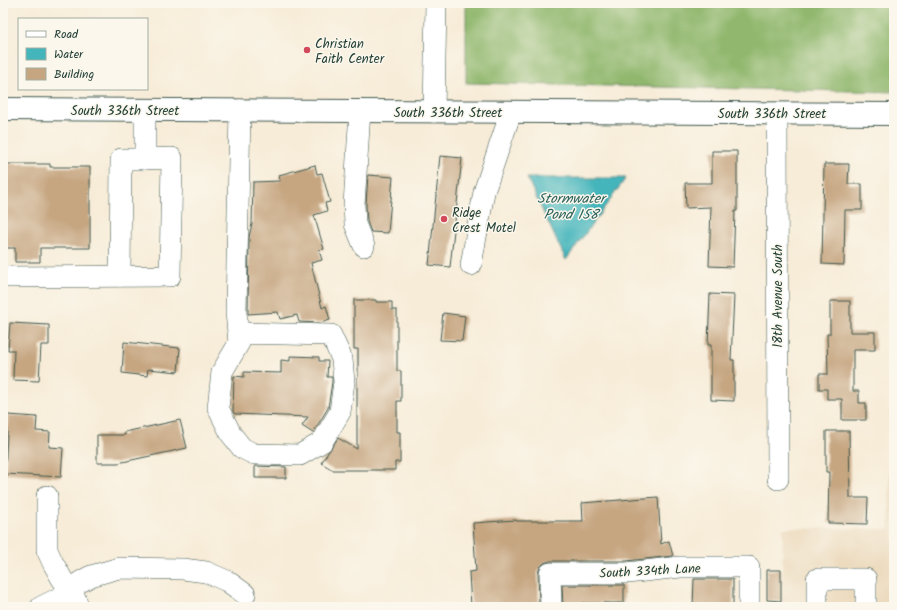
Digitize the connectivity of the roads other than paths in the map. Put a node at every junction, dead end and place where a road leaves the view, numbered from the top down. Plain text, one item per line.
1 (436, 3) edge
2 (3, 109) edge
3 (145, 110) junction
4 (240, 110) junction
5 (360, 111) junction
6 (434, 112) junction
7 (510, 112) junction
8 (777, 114) junction
9 (894, 114) edge
10 (145, 159) junction
11 (364, 246) dead end
12 (471, 265) dead end
13 (120, 276) junction
14 (3, 277) edge
15 (238, 333) junction
16 (778, 479) dead end
17 (47, 496) dead end
18 (245, 594) dead end
19 (74, 598) edge
20 (41, 607) edge
21 (551, 607) edge
22 (749, 607) edge
23 (817, 607) edge
24 (866, 607) edge

1 - 6 street
2 - 3 main road, South 336th Street
3 - 4 main road, South 336th Street
3 - 10 street
4 - 5 main road, South 336th Street
4 - 15 street
5 - 6 main road, South 336th Street
5 - 11 street
6 - 7 main road, South 336th Street
7 - 8 main road, South 336th Street
7 - 12 street
8 - 9 main road, South 336th Street
8 - 16 street, 18th Avenue South
10 - 13 street
10 - 13 street
13 - 14 street
15 - 15 street
17 - 19 street
18 - 19 street
19 - 20 street
21 - 22 street, South 334th Lane
23 - 24 street

